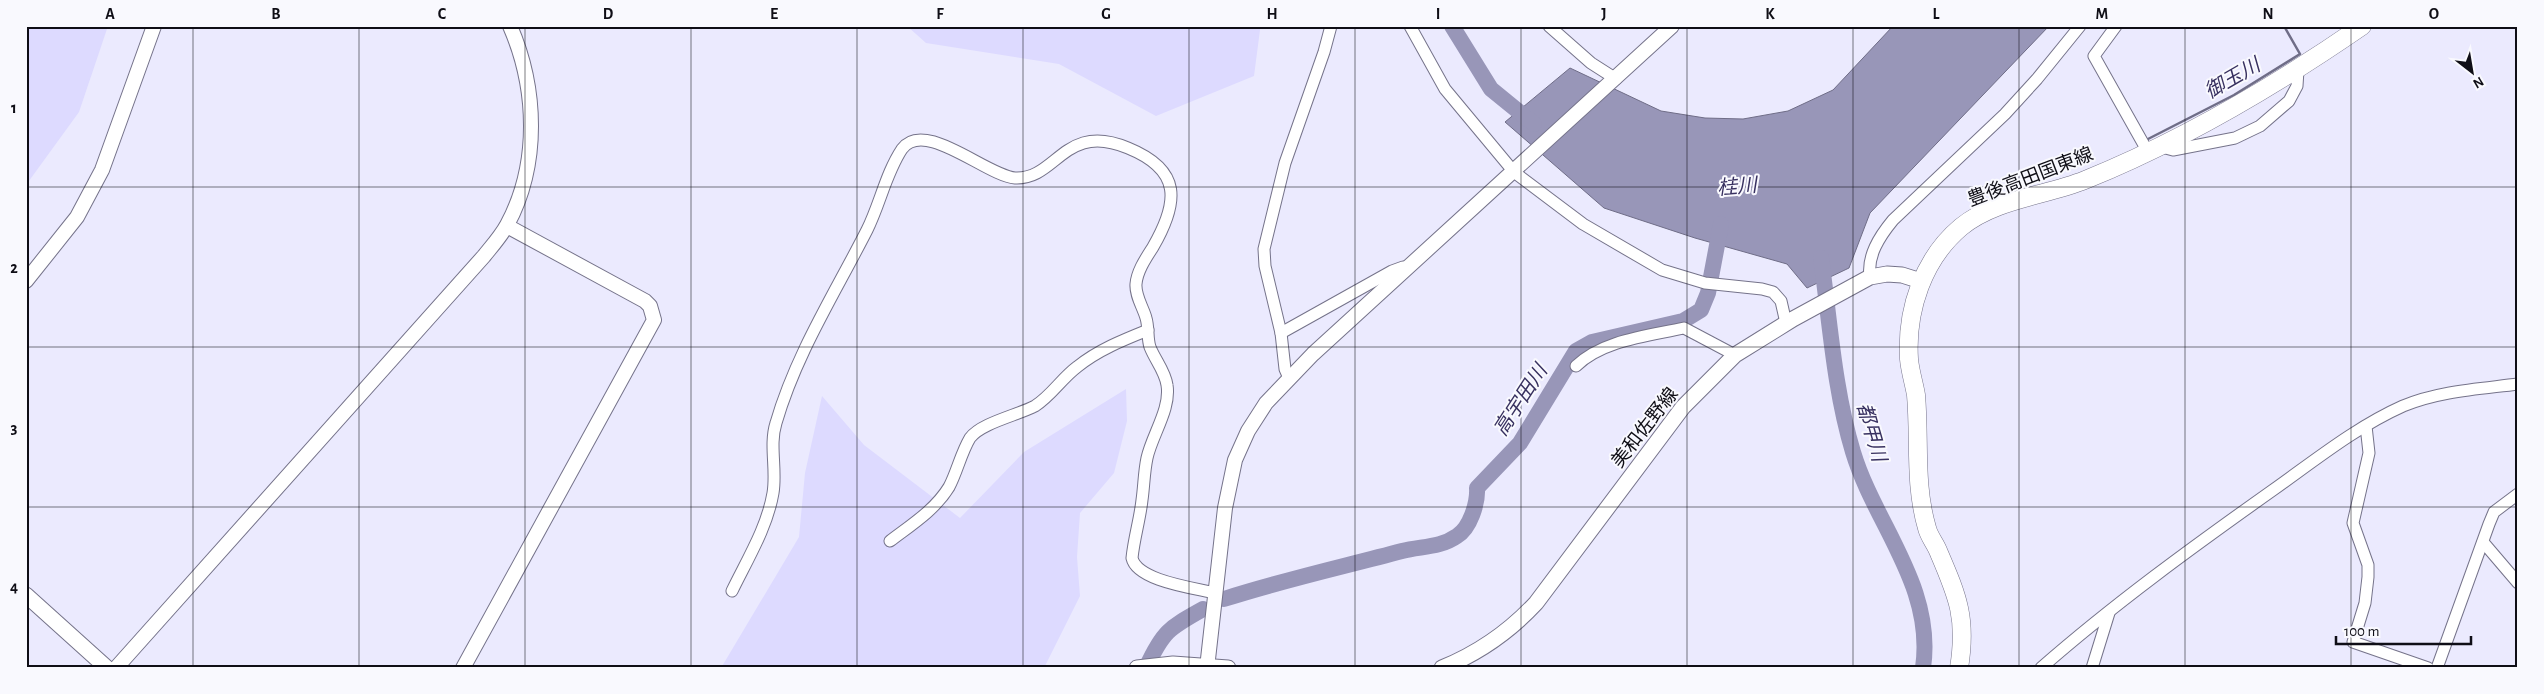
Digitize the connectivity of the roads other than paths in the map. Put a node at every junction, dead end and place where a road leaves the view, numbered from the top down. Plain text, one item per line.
1 (154, 26) edge
2 (510, 26) edge
3 (1331, 26) edge
4 (1410, 26) edge
5 (1549, 26) edge
6 (1672, 26) edge
7 (2080, 26) edge
8 (2116, 26) edge
9 (2362, 26) edge
10 (2298, 70) junction
11 (1614, 80) junction
12 (2153, 149) junction
13 (1516, 170) junction
14 (507, 226) junction
15 (1408, 268) junction
16 (1864, 280) junction
17 (26, 281) edge
18 (1921, 281) junction
19 (1790, 321) junction
20 (1148, 330) junction
21 (1281, 333) junction
22 (1735, 355) junction
23 (1576, 366) dead end
24 (1288, 378) junction
25 (2518, 384) edge
26 (2366, 426) junction
27 (2518, 494) edge
28 (890, 541) dead end
29 (2483, 542) junction
30 (2518, 583) edge
31 (732, 591) dead end
32 (1215, 593) junction
33 (26, 595) edge
34 (2109, 613) junction
35 (1207, 667) edge
36 (107, 668) edge
37 (116, 668) edge
38 (463, 668) edge
39 (1138, 668) edge
40 (1228, 668) edge
41 (1442, 668) edge
42 (1959, 668) edge
43 (2041, 668) edge
44 (2092, 668) edge
45 (2428, 668) edge
46 (2437, 668) edge

1 - 17 street
2 - 14 street
3 - 21 street
4 - 13 street
5 - 11 street
6 - 11 street
7 - 16 street
8 - 12 street
9 - 10 main road, 豊後高田国東線
10 - 12 main road, 豊後高田国東線
10 - 12 street
11 - 13 street
12 - 18 main road, 豊後高田国東線
13 - 15 street
13 - 19 street
14 - 37 street
14 - 38 street
15 - 21 street
15 - 24 street
16 - 18 main road, 美和佐野線
16 - 19 main road, 美和佐野線
18 - 42 main road, 豊後高田国東線
19 - 22 main road, 美和佐野線
20 - 28 street
20 - 31 street
20 - 32 street
21 - 24 street
22 - 23 street
22 - 41 main road, 美和佐野線
24 - 32 street
25 - 26 street
26 - 34 street
26 - 45 street
27 - 29 street
29 - 30 street
29 - 46 street
32 - 35 street
33 - 36 main road
34 - 43 street
34 - 44 street
35 - 39 main road
35 - 40 main road

